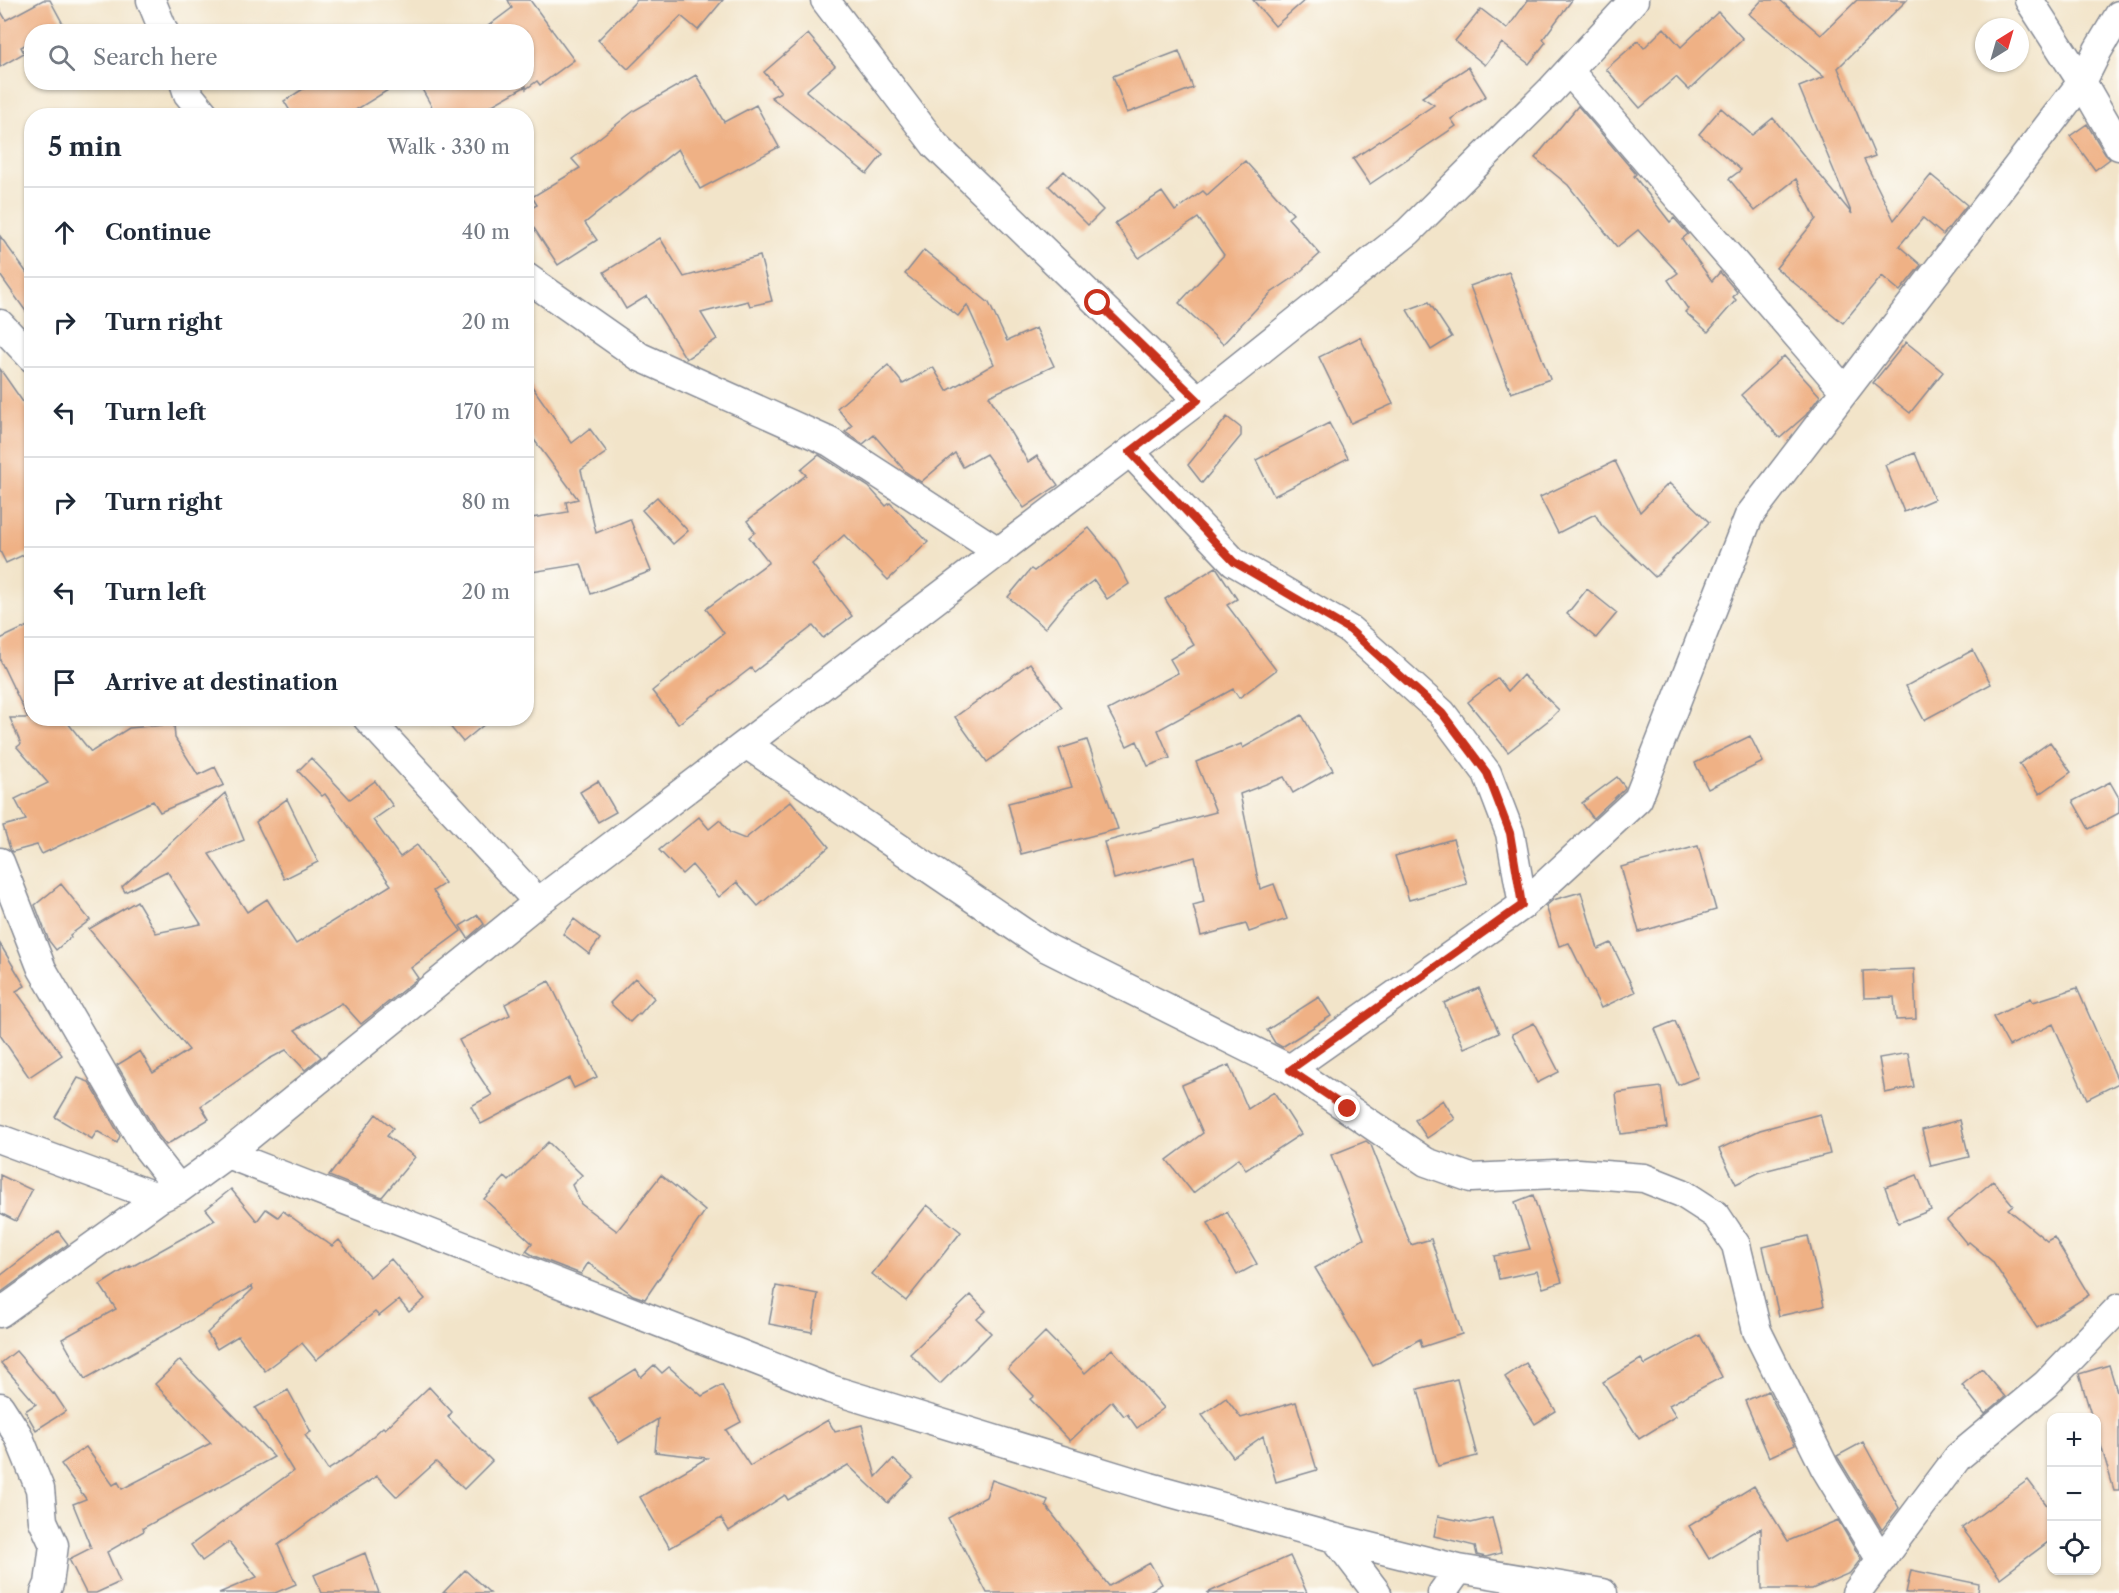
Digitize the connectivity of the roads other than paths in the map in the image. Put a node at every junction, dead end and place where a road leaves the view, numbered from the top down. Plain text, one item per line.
1 (151, 0) edge
2 (825, 0) edge
3 (1634, 0) edge
4 (2029, 0) edge
5 (2119, 15) edge
6 (161, 24) edge
7 (1569, 71) junction
8 (2082, 82) junction
9 (187, 90) edge
10 (199, 108) edge
11 (2119, 146) edge
12 (534, 283) edge
13 (0, 324) edge
14 (24, 349) edge
15 (1844, 390) junction
16 (1198, 400) junction
17 (1130, 452) junction
18 (999, 552) junction
19 (374, 726) edge
20 (746, 744) junction
21 (0, 862) edge
22 (537, 902) junction
23 (1522, 905) junction
24 (1290, 1070) junction
25 (0, 1139) edge
26 (227, 1154) junction
27 (170, 1194) junction
28 (0, 1313) edge
29 (2115, 1319) edge
30 (0, 1407) edge
31 (1335, 1538) junction
32 (1881, 1560) junction
33 (1460, 1569) junction
34 (53, 1590) edge
35 (1377, 1593) edge
36 (1442, 1593) edge
37 (1603, 1593) edge
38 (1856, 1593) edge

1 - 6 street
2 - 16 street
3 - 7 street
4 - 8 street
5 - 8 street
7 - 15 street
7 - 16 street
8 - 11 street
8 - 15 street
9 - 10 street
12 - 18 street
13 - 14 street
15 - 23 street
16 - 17 street
17 - 18 street
17 - 23 street
18 - 20 street
19 - 22 street
20 - 22 street
20 - 24 street
21 - 27 street
22 - 26 street
23 - 24 street
24 - 32 street
25 - 27 street
26 - 27 street
26 - 31 street
27 - 28 street
29 - 32 street
30 - 34 street
31 - 33 street
31 - 35 street
32 - 38 street
33 - 36 street
33 - 37 street

